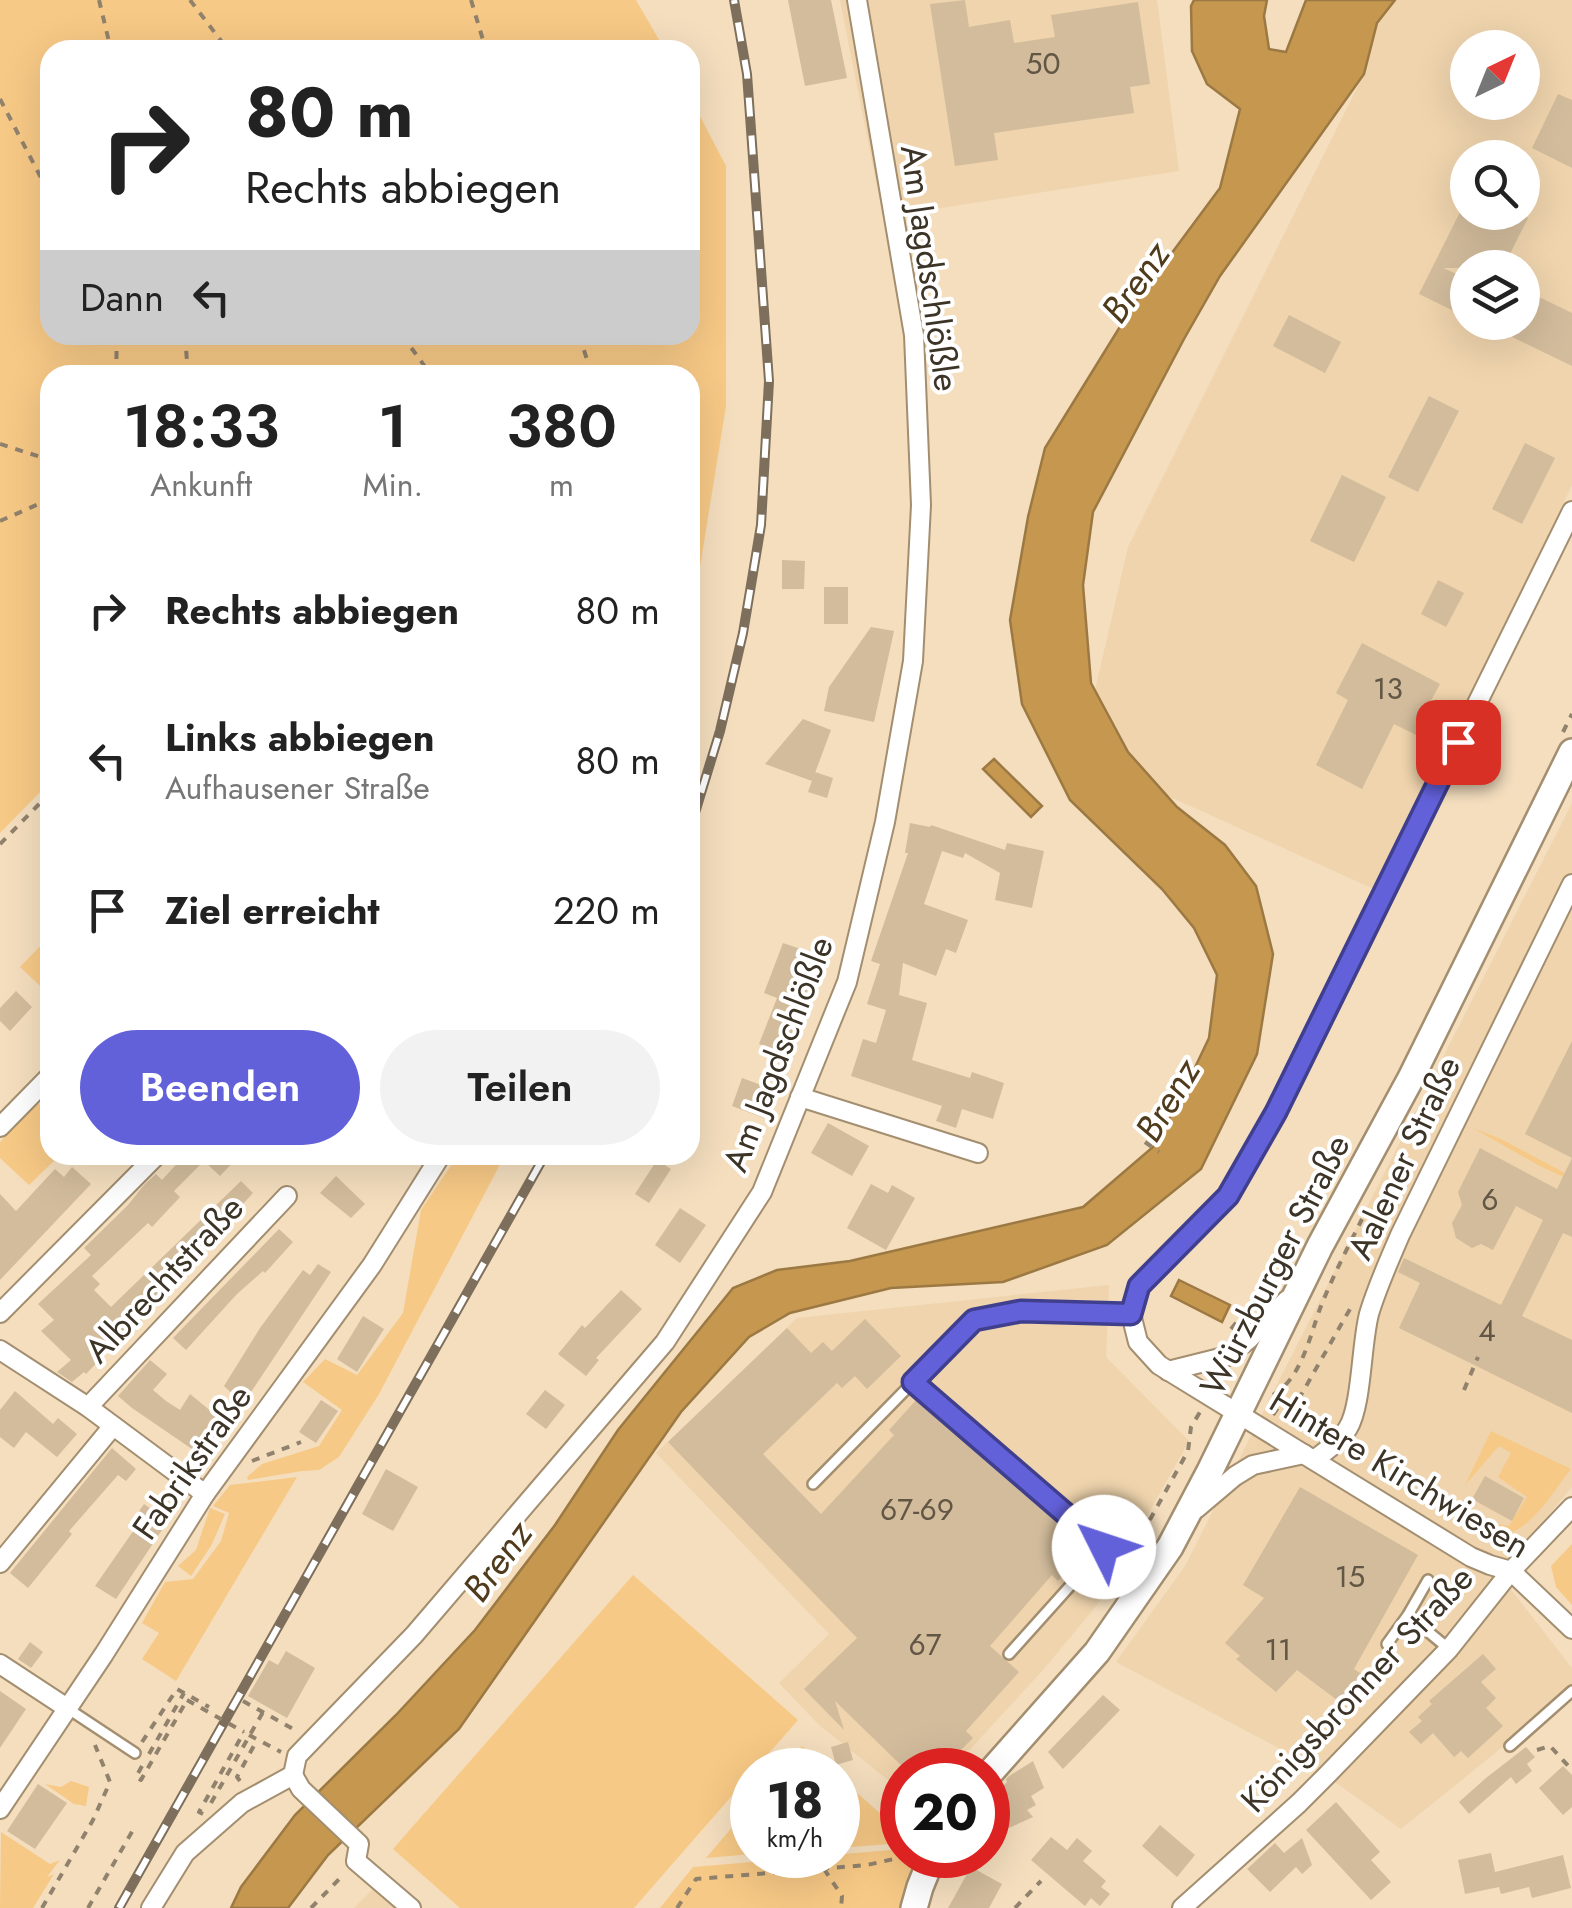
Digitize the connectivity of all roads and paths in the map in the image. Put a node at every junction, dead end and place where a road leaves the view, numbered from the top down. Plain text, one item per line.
1 (98, 0) edge
2 (190, 0) edge
3 (471, 0) edge
4 (857, 0) edge
5 (109, 40) edge
6 (220, 40) edge
7 (483, 40) edge
8 (0, 99) edge
9 (40, 177) edge
10 (0, 444) edge
11 (40, 457) edge
12 (40, 503) edge
13 (1572, 511) edge
14 (0, 521) edge
15 (1572, 752) edge
16 (40, 804) edge
17 (0, 844) edge
18 (1572, 884) edge
19 (40, 1086) edge
20 (800, 1097) junction
21 (0, 1127) edge
22 (1145, 1142) dead end
23 (1159, 1152) dead end
24 (978, 1153) dead end
25 (146, 1165) edge
26 (435, 1165) edge
27 (287, 1196) dead end
28 (1298, 1290) junction
29 (1353, 1304) dead end
30 (0, 1313) edge
31 (1131, 1314) junction
32 (0, 1350) edge
33 (1478, 1357) dead end
34 (1168, 1371) junction
35 (913, 1382) junction
36 (1464, 1390) dead end
37 (88, 1407) junction
38 (1238, 1414) junction
39 (113, 1426) junction
40 (1191, 1427) dead end
41 (1264, 1430) junction
42 (300, 1442) dead end
43 (1309, 1457) junction
44 (220, 1474) junction
45 (812, 1484) dead end
46 (205, 1494) junction
47 (1572, 1507) edge
48 (1185, 1518) junction
49 (0, 1563) edge
50 (1511, 1571) junction
51 (1428, 1580) dead end
52 (1107, 1596) dead end
53 (1408, 1616) junction
54 (1572, 1629) edge
55 (1387, 1644) dead end
56 (1449, 1649) junction
57 (1009, 1654) dead end
58 (0, 1664) edge
59 (1572, 1691) edge
60 (184, 1693) junction
61 (242, 1701) dead end
62 (209, 1707) dead end
63 (67, 1708) junction
64 (264, 1712) junction
65 (300, 1732) dead end
66 (250, 1735) junction
67 (258, 1740) junction
68 (94, 1743) dead end
69 (1510, 1746) dead end
70 (1538, 1750) dead end
71 (1010, 1751) edge
72 (135, 1753) joint
73 (298, 1756) junction
74 (1572, 1770) edge
75 (297, 1782) junction
76 (252, 1797) junction
77 (0, 1809) edge
78 (138, 1833) dead end
79 (357, 1853) junction
80 (730, 1876) edge
81 (830, 1878) edge
82 (924, 1878) edge
83 (1041, 1880) dead end
84 (42, 1908) edge
85 (88, 1908) edge
86 (152, 1908) edge
87 (311, 1908) edge
88 (411, 1908) edge
89 (677, 1908) edge
90 (841, 1908) edge
91 (914, 1908) edge
92 (1014, 1908) edge
93 (1182, 1908) edge

1 - 5 path
2 - 6 path
3 - 7 path
4 - 20 street, Am Jagdschlößle
8 - 9 path
10 - 11 path
12 - 14 path
13 - 31 street
15 - 28 main road, Würzburger Straße
16 - 17 path
18 - 43 street, Aalener Straße
19 - 21 street
20 - 24 street
20 - 73 street, Am Jagdschlößle
22 - 23 path
25 - 30 street
26 - 44 street, Fabrikstraße
27 - 37 street, Albrechtstraße
28 - 34 street
28 - 38 main road, Würzburger Straße
29 - 41 path
31 - 34 street, Hintere Kirchwiesen
31 - 35 lane
32 - 37 street
33 - 36 path
34 - 38 street, Hintere Kirchwiesen
35 - 45 lane
35 - 57 lane
37 - 39 street
38 - 41 street, Hintere Kirchwiesen
38 - 48 main road, Würzburger Straße
39 - 46 street
39 - 49 street
40 - 52 path
41 - 43 street, Hintere Kirchwiesen
42 - 44 path
43 - 48 street
43 - 50 street, Hintere Kirchwiesen
44 - 46 street, Fabrikstraße
46 - 63 street, Fabrikstraße
47 - 50 street, Königsbronner Straße
48 - 71 main road, Würzburger Straße
50 - 54 street, Hintere Kirchwiesen
50 - 56 street, Königsbronner Straße
51 - 53 lane
53 - 55 lane
53 - 56 lane
56 - 93 street, Königsbronner Straße
58 - 63 street
59 - 69 lane
60 - 62 path
60 - 66 path, bridge
60 - 72 path
61 - 64 path
63 - 72 lane
63 - 77 street, Fabrikstraße
64 - 65 path
64 - 66 path
66 - 67 path
67 - 73 path
67 - 76 path
68 - 84 path
70 - 74 path
73 - 75 street, Am Jagdschlößle
75 - 76 street
75 - 79 street
76 - 86 street
78 - 85 path
79 - 87 path
79 - 88 street
80 - 89 path
81 - 90 path
82 - 91 main road
83 - 92 path

